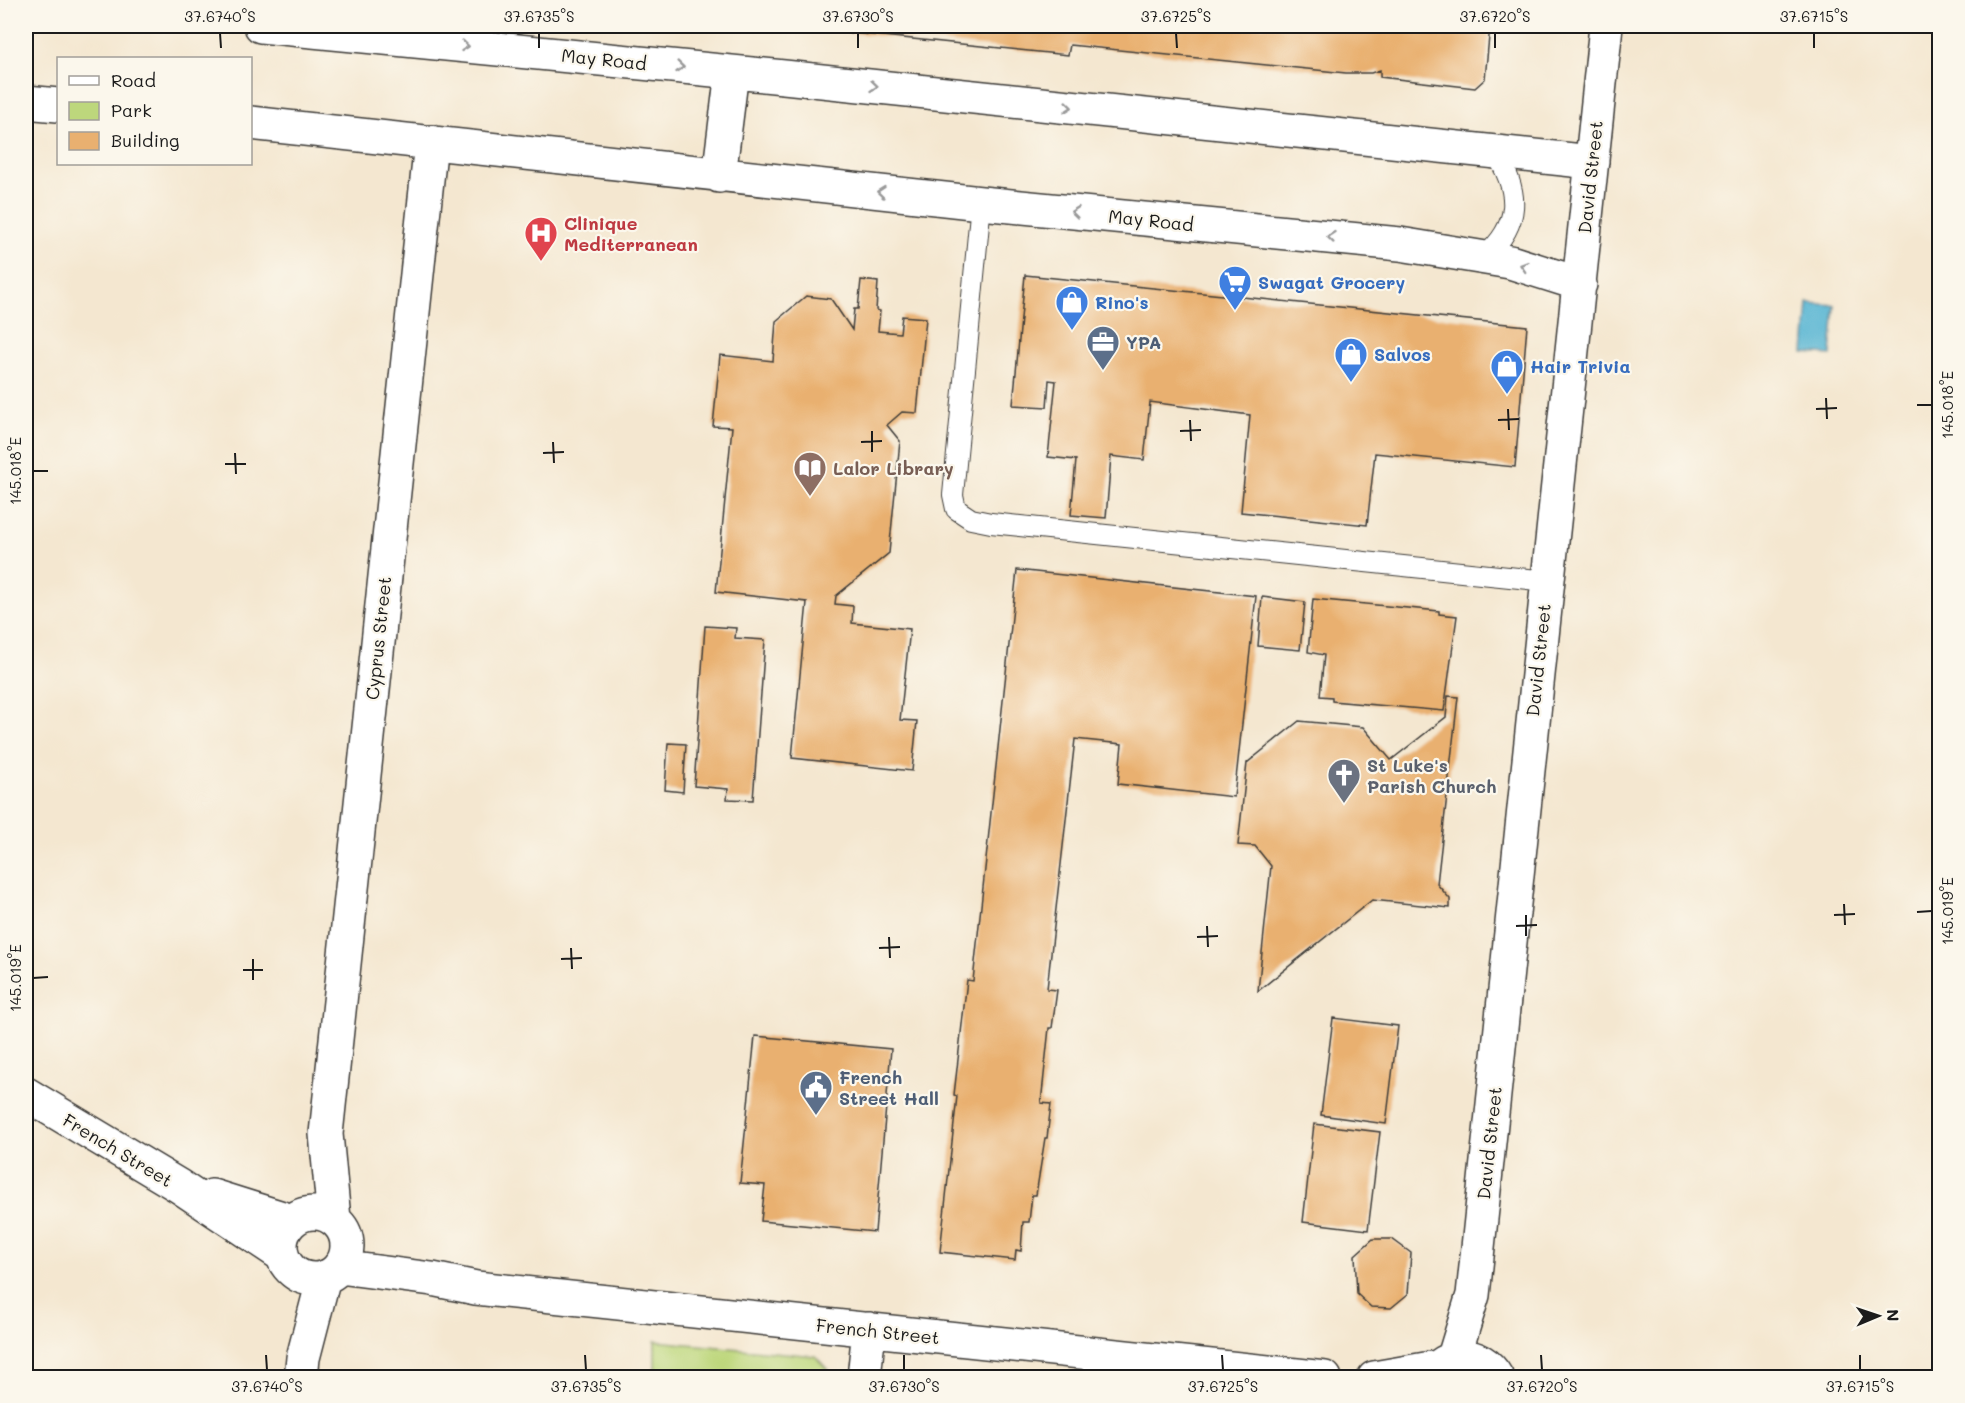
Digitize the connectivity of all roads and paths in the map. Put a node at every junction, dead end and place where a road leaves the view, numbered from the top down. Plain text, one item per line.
1 (261, 26) edge
2 (1606, 26) edge
3 (732, 72) junction
4 (26, 102) edge
5 (57, 105) edge
6 (252, 123) edge
7 (431, 142) junction
8 (1495, 152) junction
9 (1592, 162) junction
10 (719, 176) junction
11 (981, 203) junction
12 (1484, 257) junction
13 (1580, 284) junction
14 (1546, 581) junction
15 (26, 1094) edge
16 (326, 1134) junction
17 (179, 1186) junction
18 (296, 1219) junction
19 (339, 1226) junction
20 (286, 1262) junction
21 (332, 1272) junction
22 (432, 1279) junction
23 (869, 1329) junction
24 (302, 1368) edge
25 (1460, 1368) edge
26 (864, 1377) edge
27 (1324, 1377) edge
28 (1374, 1377) edge

1 -> 3 street, May Road
2 - 9 street, David Street
3 -> 8 street, May Road
3 - 10 street
4 - 5 street
6 - 7 street, May Road
7 - 10 street, May Road
7 - 16 street, Cyprus Street
8 - 9 street, May Road
8 - 12 lane
9 - 13 street, David Street
11 -> 10 street, May Road
12 -> 11 street, May Road
11 - 14 lane
13 -> 12 street, May Road
13 - 14 street, David Street
14 - 25 street, David Street
15 - 17 street, French Street
16 - 18 street, Cyprus Street
16 - 19 street, Cyprus Street
17 - 18 street, French Street
17 - 20 street, French Street
18 - 19 street
18 - 20 street
19 - 21 street
19 - 22 street, French Street
20 - 21 street
20 - 24 street
21 - 22 street, French Street
21 - 24 street
22 - 23 street, French Street
23 - 26 street
23 - 27 street, French Street
25 - 28 street

